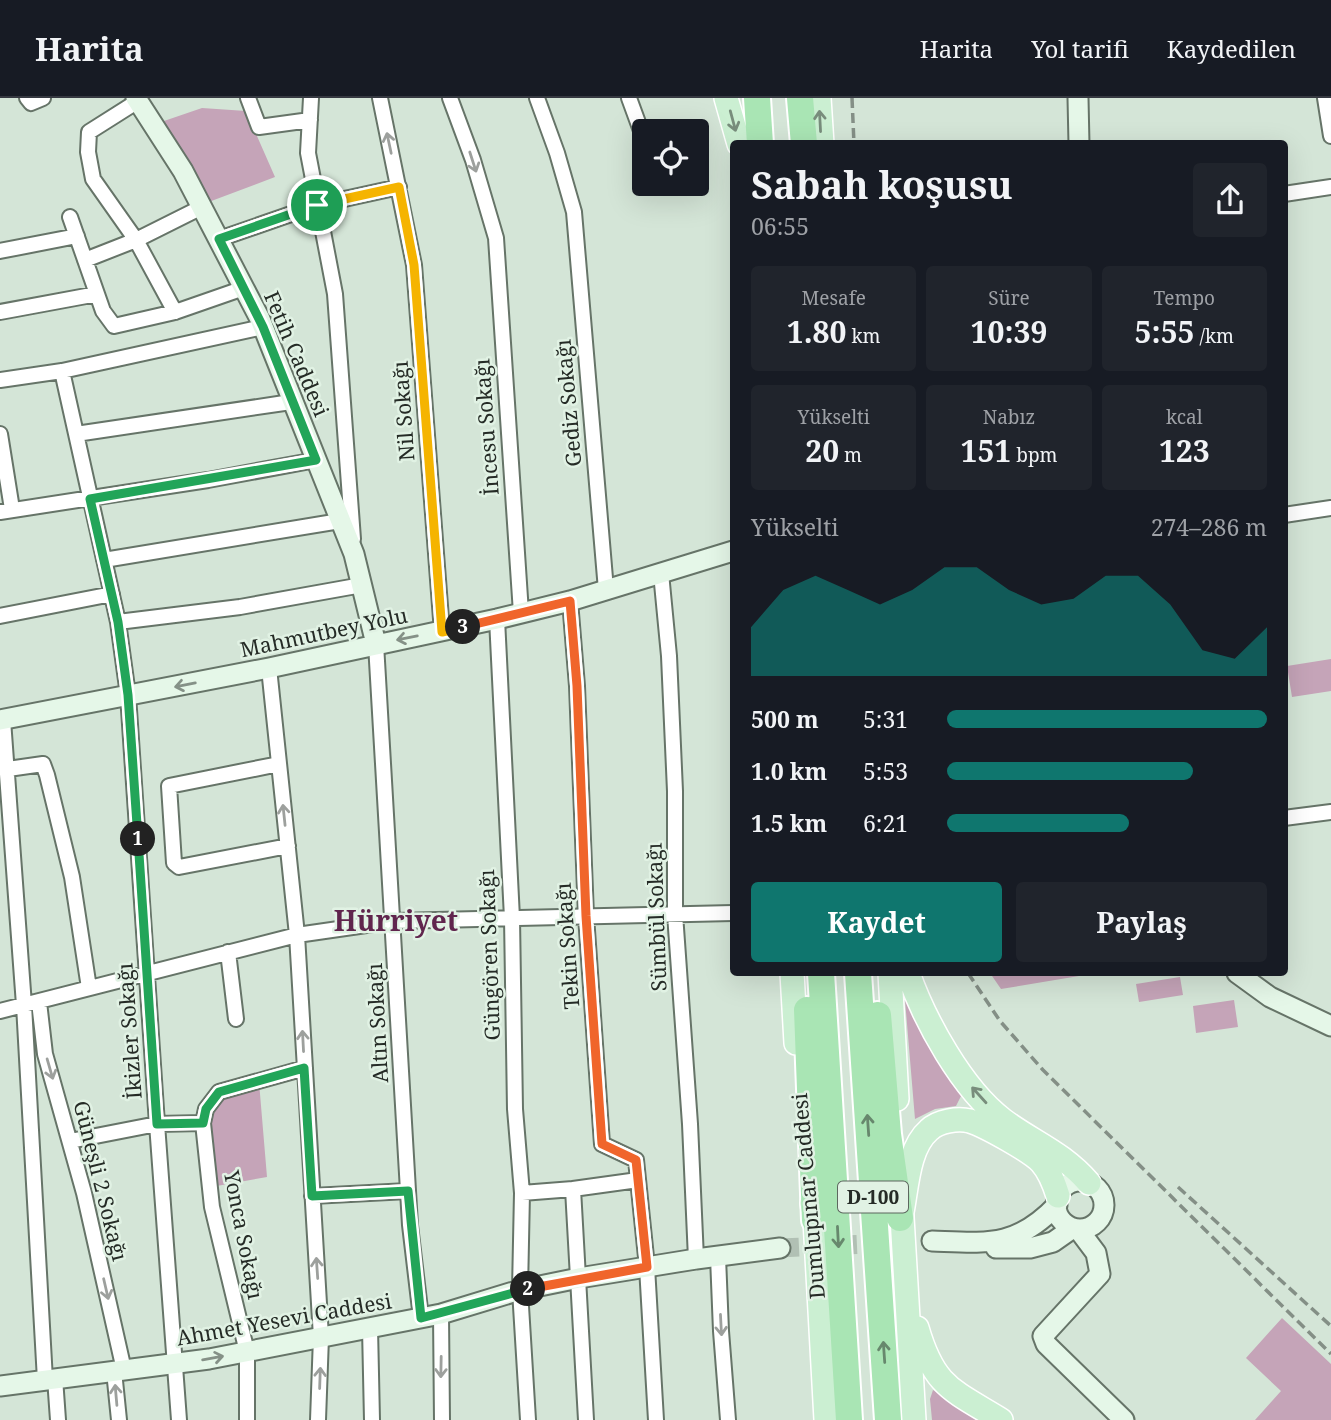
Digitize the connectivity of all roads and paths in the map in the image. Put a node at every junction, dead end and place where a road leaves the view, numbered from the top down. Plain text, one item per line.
1 (27, 98) edge
2 (43, 98) edge
3 (248, 98) edge
4 (311, 98) edge
5 (380, 98) edge
6 (450, 98) edge
7 (537, 98) edge
8 (629, 98) edge
9 (726, 98) edge
10 (757, 98) edge
11 (800, 98) edge
12 (819, 98) edge
13 (1078, 98) edge
14 (1325, 98) edge
15 (137, 99) edge
16 (637, 119) edge
17 (310, 120) junction
18 (1331, 135) edge
19 (738, 140) edge
20 (760, 140) edge
21 (804, 140) edge
22 (822, 140) edge
23 (1079, 140) edge
24 (399, 187) junction
25 (1331, 187) edge
26 (1288, 193) edge
27 (317, 205) junction
28 (202, 207) junction
29 (70, 217) dead end
30 (77, 236) junction
31 (219, 239) junction
32 (136, 240) junction
33 (0, 251) edge
34 (85, 260) junction
35 (244, 288) junction
36 (97, 294) junction
37 (0, 312) edge
38 (175, 312) junction
39 (263, 327) junction
40 (62, 371) junction
41 (0, 380) edge
42 (291, 402) junction
43 (0, 434) edge
44 (76, 434) junction
45 (316, 460) junction
46 (90, 499) junction
47 (1331, 508) edge
48 (6, 511) edge
49 (1288, 513) edge
50 (340, 521) junction
51 (730, 552) edge
52 (354, 554) junction
53 (104, 560) junction
54 (661, 573) junction
55 (362, 585) junction
56 (606, 590) junction
57 (112, 594) junction
58 (570, 601) junction
59 (521, 613) junction
60 (0, 616) edge
61 (497, 619) junction
62 (118, 622) junction
63 (442, 632) junction
64 (376, 644) junction
65 (269, 668) junction
66 (128, 695) junction
67 (1, 720) edge
68 (279, 764) junction
69 (8, 769) junction
70 (1331, 812) edge
71 (1288, 817) edge
72 (288, 846) junction
73 (730, 913) edge
74 (675, 914) junction
75 (586, 916) junction
76 (512, 918) junction
77 (394, 921) junction
78 (296, 935) junction
79 (228, 952) junction
80 (148, 972) junction
81 (792, 976) edge
82 (806, 976) edge
83 (821, 976) edge
84 (858, 976) edge
85 (875, 976) edge
86 (890, 976) edge
87 (909, 976) edge
88 (1241, 976) edge
89 (89, 988) junction
90 (32, 1003) junction
91 (0, 1011) edge
92 (236, 1019) dead end
93 (1331, 1026) edge
94 (304, 1068) junction
95 (203, 1123) junction
96 (157, 1124) junction
97 (71, 1141) junction
98 (638, 1181) junction
99 (1088, 1183) junction
100 (573, 1189) junction
101 (408, 1191) junction
102 (522, 1193) junction
103 (312, 1196) junction
104 (1057, 1200) junction
105 (900, 1218) junction
106 (815, 1220) junction
107 (1075, 1228) junction
108 (932, 1241) tunnel mouth
109 (975, 1242) junction
110 (780, 1248) tunnel mouth
111 (718, 1257) junction
112 (696, 1259) junction
113 (647, 1267) junction
114 (579, 1278) junction
115 (904, 1282) junction
116 (520, 1290) junction
117 (441, 1314) junction
118 (421, 1318) junction
119 (370, 1328) junction
120 (321, 1337) junction
121 (247, 1352) junction
122 (175, 1363) junction
123 (119, 1370) junction
124 (50, 1379) junction
125 (0, 1386) edge
126 (58, 1420) edge
127 (119, 1420) edge
128 (179, 1420) edge
129 (247, 1420) edge
130 (318, 1420) edge
131 (372, 1420) edge
132 (442, 1420) edge
133 (528, 1420) edge
134 (586, 1420) edge
135 (656, 1420) edge
136 (728, 1420) edge
137 (826, 1420) edge
138 (849, 1420) edge
139 (888, 1420) edge
140 (914, 1420) edge
141 (1001, 1420) edge
142 (1124, 1420) edge

1 - 2 street
3 - 17 street
4 - 17 street
24 -> 5 street, Nil Sokağı
6 -> 59 street, İncesu Sokağı
7 - 56 street, Gediz Sokağı
8 - 16 street
9 -> 19 main road
10 - 20 highway
11 - 21 highway
22 -> 12 main road
13 - 23 street
14 - 18 street
15 - 28 street, Fetih Caddesi
15 - 32 street
17 - 27 street
24 - 27 street
24 - 63 street, Nil Sokağı
25 - 26 street
27 - 31 street
27 - 52 street
28 - 31 street, Fetih Caddesi
28 - 32 street
29 - 30 street
30 - 33 street
30 - 34 street
31 - 35 street, Fetih Caddesi
32 - 34 street
32 - 38 street
34 - 36 street
35 - 38 street
35 - 39 street, Fetih Caddesi
36 - 37 street
36 - 38 street
39 - 40 street
39 - 42 street, Fetih Caddesi
40 - 41 street
40 - 44 street, İkizler Sokağı
42 - 44 street
42 - 45 street, Fetih Caddesi
43 - 48 street
44 - 46 street, İkizler Sokağı
45 - 46 street
45 - 50 street, Fetih Caddesi
46 - 48 street
46 - 53 street, İkizler Sokağı
47 - 49 street
50 - 52 street, Fetih Caddesi
50 - 53 street
51 - 54 street, Mahmutbey Yolu
52 - 55 street, Fetih Caddesi
53 - 57 street, İkizler Sokağı
54 - 56 street, Mahmutbey Yolu
54 - 74 street, Sümbül Sokağı
55 - 62 street
55 - 64 street, Fetih Caddesi
56 - 58 street, Mahmutbey Yolu
57 - 60 street
57 - 62 street, İkizler Sokağı
58 - 59 street, Mahmutbey Yolu
58 - 75 street, Tekin Sokağı
59 - 61 street, Mahmutbey Yolu
61 - 63 street, Mahmutbey Yolu
61 - 76 street, Güngören Sokağı
62 - 66 street, İkizler Sokağı
63 -> 64 street, Mahmutbey Yolu
64 - 65 street, Mahmutbey Yolu
64 - 77 street, Altın Sokağı
65 -> 66 street, Mahmutbey Yolu
65 - 68 street
66 - 67 street, Mahmutbey Yolu
66 - 80 street, İkizler Sokağı
67 - 69 street
72 -> 68 street
68 - 72 street
69 - 89 street
69 - 90 street
70 - 71 street
72 - 78 street
73 - 74 street
74 - 75 street
74 - 112 street, Sümbül Sokağı
75 - 76 street
75 - 98 street, Tekin Sokağı
76 - 77 street
76 - 102 street, Güngören Sokağı
77 - 78 street
77 - 101 street, Altın Sokağı
78 - 79 street
94 -> 78 street
79 - 80 street
79 - 92 street
80 - 89 street
80 - 96 street, İkizler Sokağı
81 - 106 main road, Dumlupınar Caddesi
82 - 106 highway
83 -> 138 highway, D-100
139 -> 84 highway, D-100
85 - 105 highway
86 - 105 main road
99 -> 87 main road
88 - 93 street
89 - 90 street
90 - 91 street
90 -> 97 street, Güneşli 2 Sokağı
90 - 124 street
94 - 95 street
94 - 103 street
95 - 96 street
95 - 121 street, Yonca Sokağı
96 - 97 street
96 - 122 street, İkizler Sokağı
97 -> 123 street, Güneşli 2 Sokağı
98 - 100 street
98 - 113 street, Tekin Sokağı
99 - 104 street
99 - 107 street
100 - 102 street
100 - 114 street
101 - 103 street
101 - 118 street, Altın Sokağı
102 - 116 street, Güngören Sokağı
120 -> 103 street
104 - 105 main road
104 - 107 street
104 - 109 street
105 - 115 main road
106 - 137 main road, Dumlupınar Caddesi
107 - 109 street
107 - 142 street
108 - 109 street
110 - 111 street, Ahmet Yesevi Caddesi
111 - 112 street, Ahmet Yesevi Caddesi
111 -> 136 street
112 - 113 street, Ahmet Yesevi Caddesi
113 - 114 street, Ahmet Yesevi Caddesi
113 - 135 street, Tekin Sokağı
114 - 116 street, Ahmet Yesevi Caddesi
114 - 134 street
115 - 140 main road
115 - 141 main road
116 - 117 street, Ahmet Yesevi Caddesi
116 - 133 street, Güngören Sokağı
117 - 118 street, Ahmet Yesevi Caddesi
117 -> 132 street
118 - 119 street, Ahmet Yesevi Caddesi
119 - 120 street, Ahmet Yesevi Caddesi
119 - 131 street
120 - 121 street, Ahmet Yesevi Caddesi
130 -> 120 street
122 -> 121 street, Ahmet Yesevi Caddesi
121 - 129 street, Yonca Sokağı
122 - 123 street, Ahmet Yesevi Caddesi
122 - 128 street, İkizler Sokağı
123 - 124 street, Ahmet Yesevi Caddesi
127 -> 123 street, Güneşli 2 Sokağı
124 - 125 street, Ahmet Yesevi Caddesi
124 - 126 street

